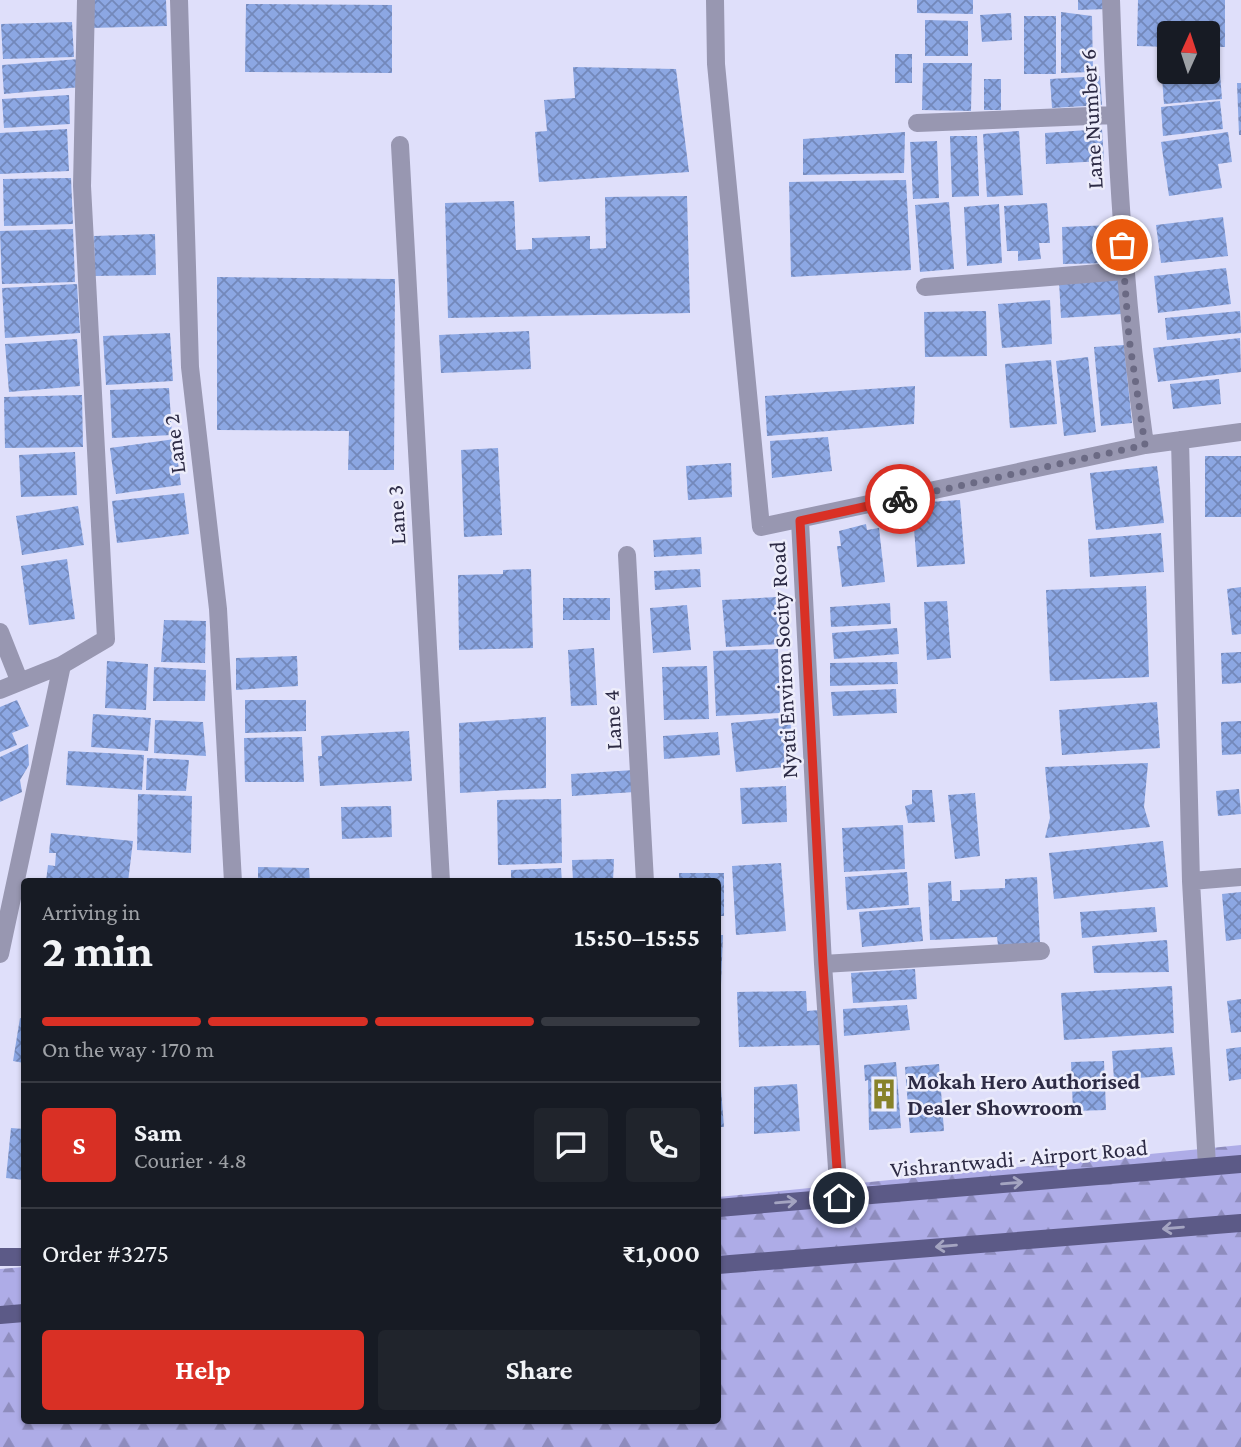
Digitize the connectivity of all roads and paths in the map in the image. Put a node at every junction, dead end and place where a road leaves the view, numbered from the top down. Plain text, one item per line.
1 (86, 0) edge
2 (179, 0) edge
3 (715, 0) edge
4 (1111, 0) edge
5 (1115, 115) junction
6 (917, 123) dead end
7 (400, 145) dead end
8 (1124, 271) junction
9 (925, 287) dead end
10 (1241, 432) edge
11 (1180, 440) junction
12 (1145, 445) junction
13 (800, 521) junction
14 (627, 555) dead end
15 (0, 632) edge
16 (62, 664) junction
17 (19, 680) junction
18 (0, 690) edge
19 (1241, 877) edge
20 (233, 878) edge
21 (441, 878) edge
22 (645, 878) edge
23 (1191, 881) junction
24 (1041, 951) dead end
25 (0, 954) edge
26 (823, 964) junction
27 (1241, 1164) edge
28 (1208, 1166) junction
29 (839, 1198) junction
30 (721, 1208) edge
31 (1241, 1223) edge
32 (0, 1257) edge
33 (21, 1257) edge
34 (721, 1265) edge
35 (21, 1314) edge
36 (0, 1315) edge

1 - 16 street
2 - 20 street, Lane 2
3 - 13 street, Nyati Environ Socity Road
4 - 5 street, Lane Number 6
5 - 6 street
5 - 8 street, Lane Number 6
7 - 21 street, Lane 3
8 - 9 street
8 - 12 street, Lane Number 6
10 - 11 street
11 - 12 street
11 - 23 street
12 - 13 street
13 - 26 street, Nyati Environ Socity Road
14 - 22 street, Lane 4
15 - 17 street
16 - 17 street
16 - 25 street
17 - 18 street
19 - 23 street
23 - 28 street
24 - 26 street
26 - 29 street, Nyati Environ Socity Road
27 - 28 main road, Vishrantwadi - Airport Road
29 -> 28 main road, Vishrantwadi - Airport Road
30 -> 29 main road, Vishrantwadi - Airport Road
31 -> 34 main road
32 - 33 main road
35 - 36 main road

